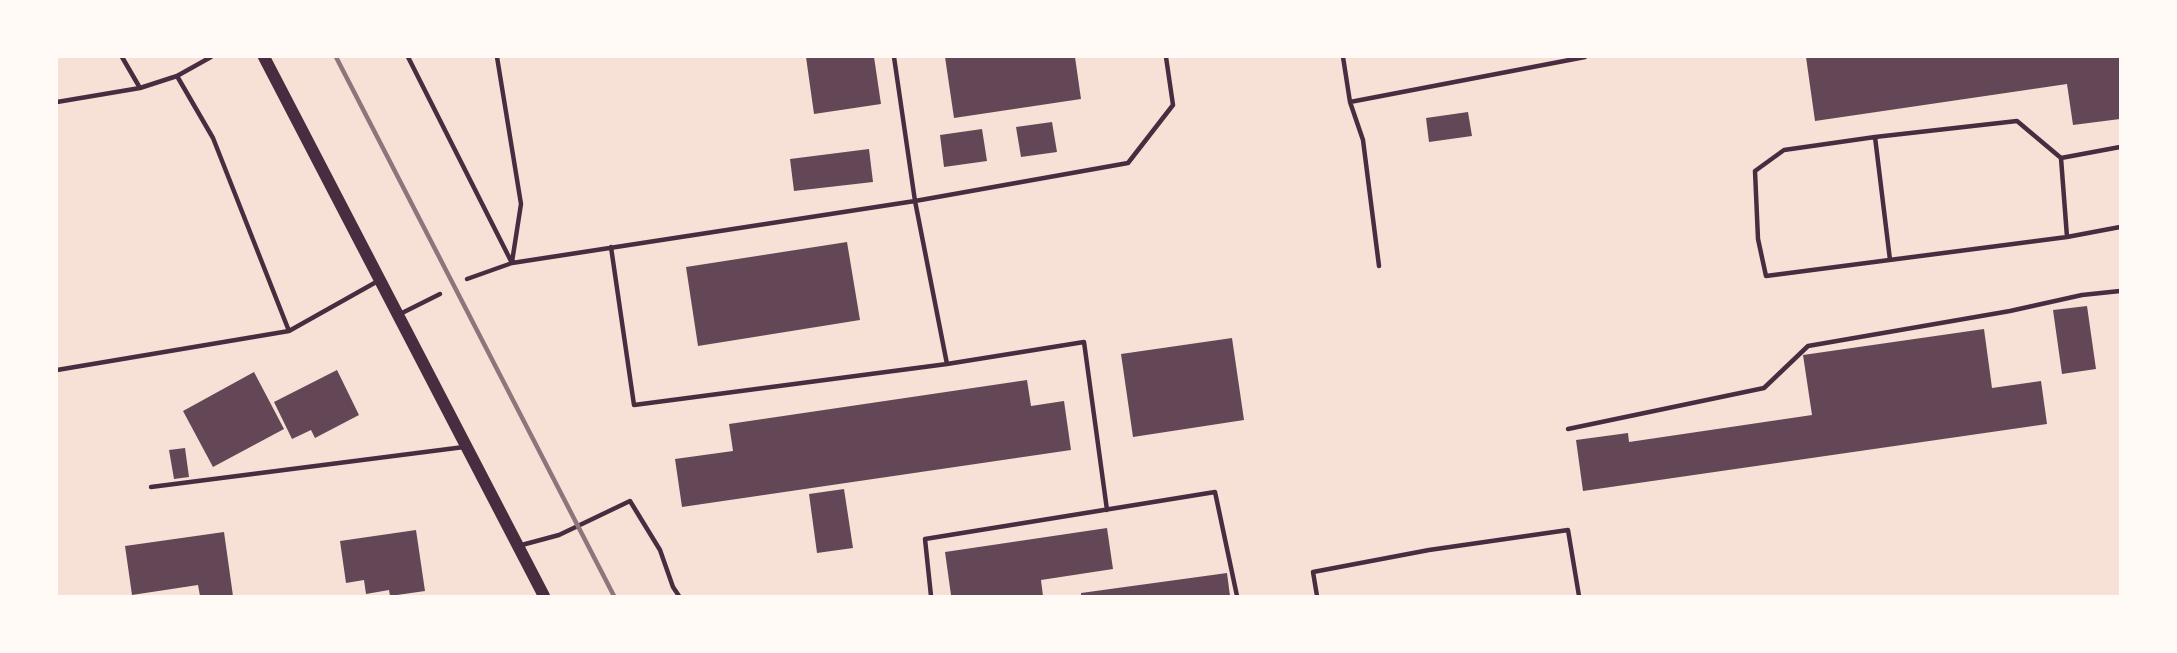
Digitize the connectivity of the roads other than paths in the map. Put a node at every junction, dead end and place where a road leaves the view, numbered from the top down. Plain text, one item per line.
1 (122, 57) edge
2 (211, 57) edge
3 (264, 57) edge
4 (408, 57) edge
5 (498, 57) edge
6 (894, 57) edge
7 (1166, 57) edge
8 (1343, 57) edge
9 (1585, 57) edge
10 (177, 76) junction
11 (140, 88) junction
12 (57, 102) edge
13 (1350, 102) junction
14 (1875, 137) junction
15 (2120, 147) edge
16 (2061, 158) junction
17 (915, 201) junction
18 (2120, 227) edge
19 (2067, 237) junction
20 (611, 247) junction
21 (1890, 260) junction
22 (512, 263) junction
23 (1379, 266) dead end
24 (467, 279) dead end
25 (381, 280) junction
26 (2120, 291) edge
27 (440, 294) dead end
28 (399, 314) junction
29 (289, 331) junction
30 (947, 364) junction
31 (57, 370) edge
32 (1568, 429) dead end
33 (467, 447) junction
34 (151, 487) dead end
35 (1107, 510) junction
36 (518, 546) junction
37 (544, 596) edge
38 (679, 596) edge
39 (932, 596) edge
40 (1237, 596) edge
41 (1317, 596) edge
42 (1579, 596) edge

1 - 11 lane
2 - 10 lane
3 - 25 main road
4 - 22 lane
5 - 22 lane
6 - 17 lane
7 - 17 lane
8 - 13 lane
9 - 13 lane
10 - 11 lane
10 - 29 lane
11 - 12 lane
13 - 23 lane
14 - 16 lane
14 - 21 lane
14 - 21 lane
15 - 16 lane
16 - 19 lane
17 - 20 lane
17 - 30 lane
18 - 19 lane
19 - 21 lane
20 - 22 lane
20 - 30 lane
22 - 24 lane
25 - 28 main road
25 - 29 lane
26 - 32 lane
27 - 28 lane
28 - 33 main road
29 - 31 lane
30 - 35 lane
33 - 34 lane
33 - 36 main road
35 - 39 lane
35 - 40 lane
36 - 37 main road
36 - 38 lane
41 - 42 lane

